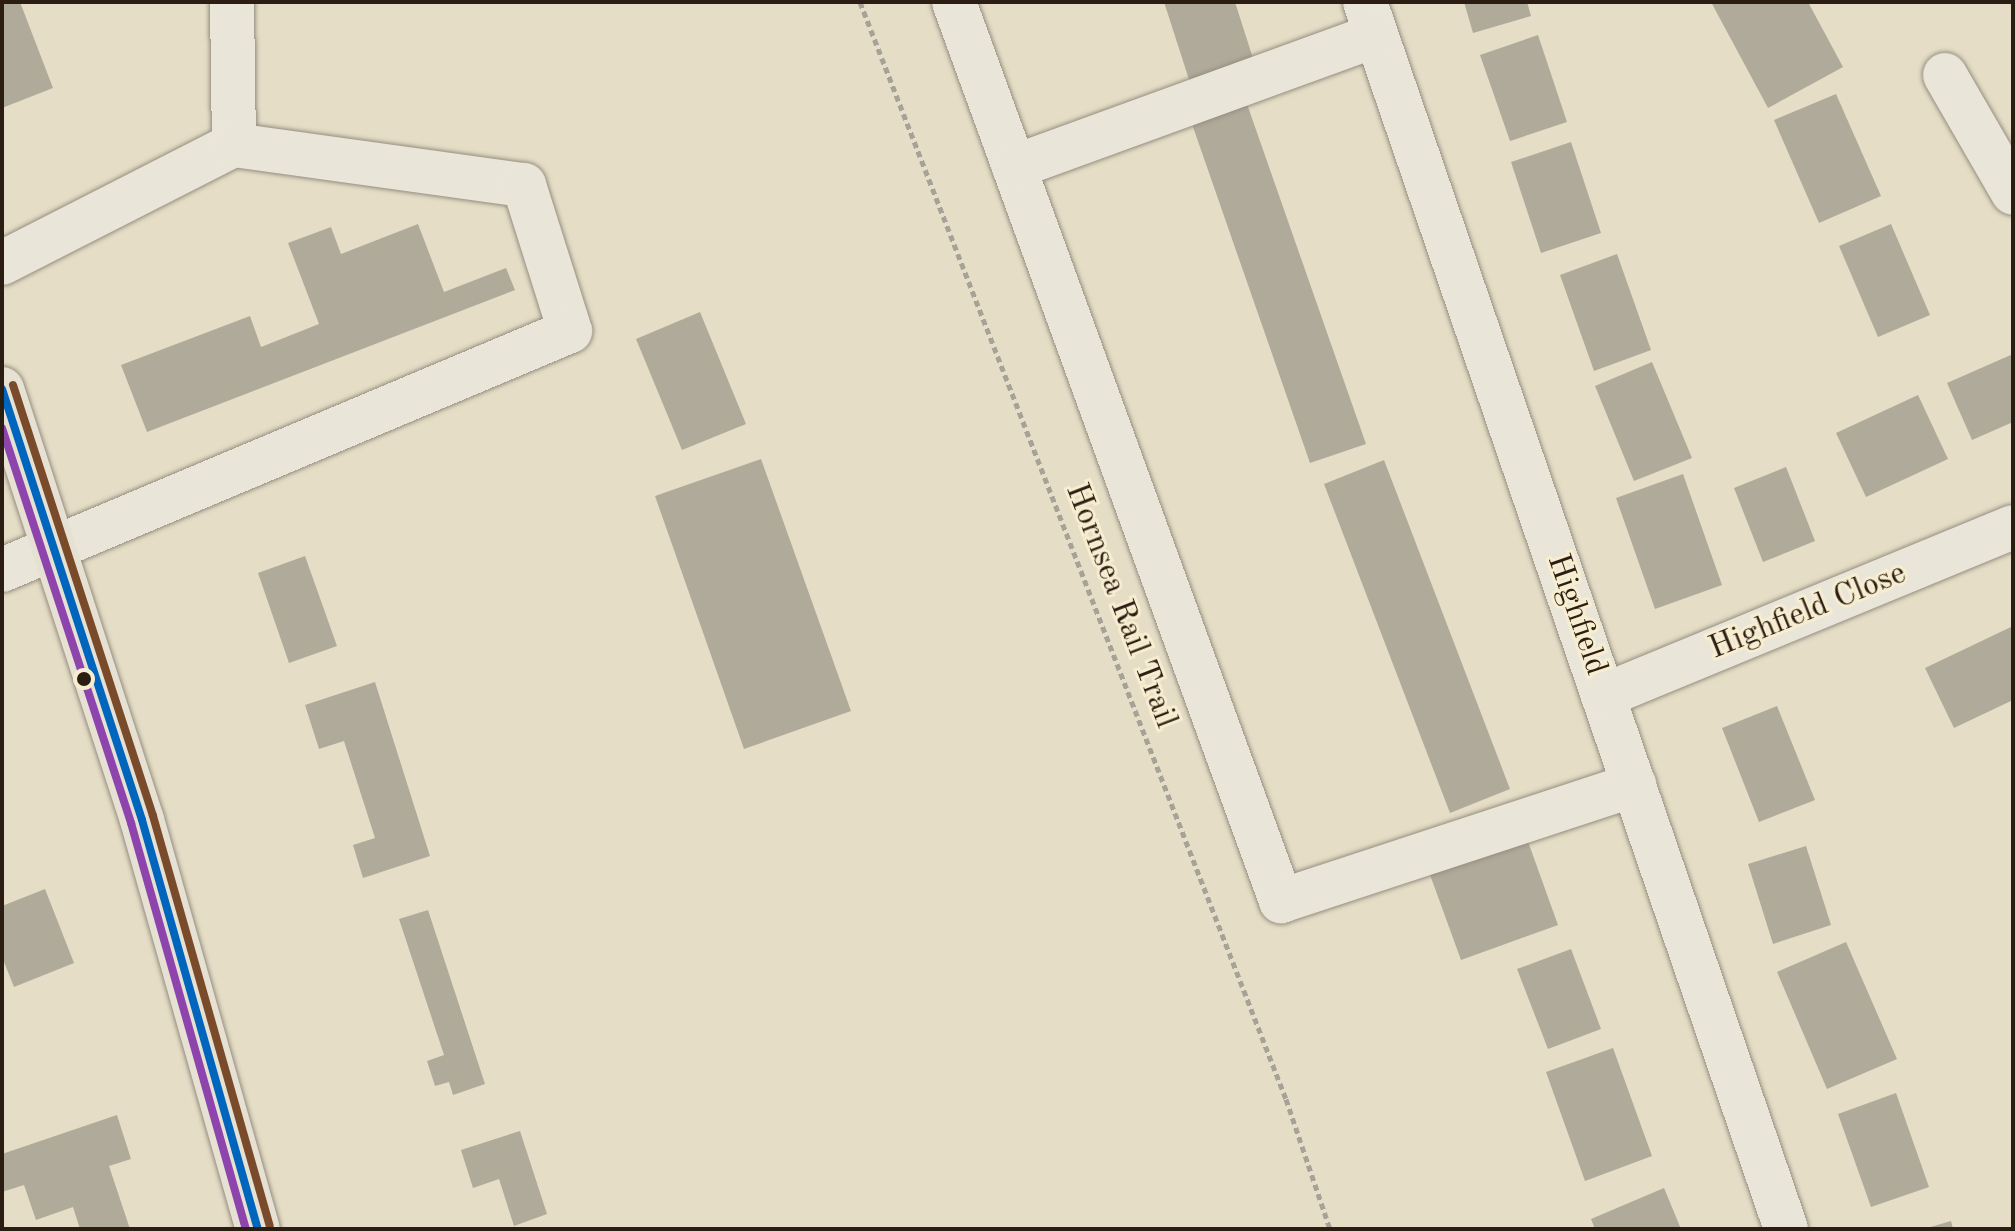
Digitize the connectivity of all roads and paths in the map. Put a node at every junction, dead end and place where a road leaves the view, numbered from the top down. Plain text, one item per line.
1 (232, 2) edge
2 (860, 2) edge
3 (954, 2) edge
4 (1371, 19) edge
5 (1945, 75) dead end
6 (234, 145) junction
7 (1014, 167) junction
8 (2013, 193) edge
9 (2, 263) edge
10 (2, 389) edge
11 (2013, 527) edge
12 (51, 552) junction
13 (2, 570) edge
14 (1603, 696) junction
15 (1634, 785) junction
16 (258, 1229) edge
17 (1330, 1229) edge
18 (1786, 1229) edge

1 - 6 street
2 - 17 path, Hornsea Rail Trail
3 - 7 street
4 - 7 street
4 - 14 street, Highfield
5 - 8 street
6 - 9 street
6 - 12 street
7 - 15 street
10 - 12 main road
11 - 14 street, Highfield Close
12 - 13 street
12 - 16 main road
14 - 15 street, Highfield
15 - 18 street, Highfield

